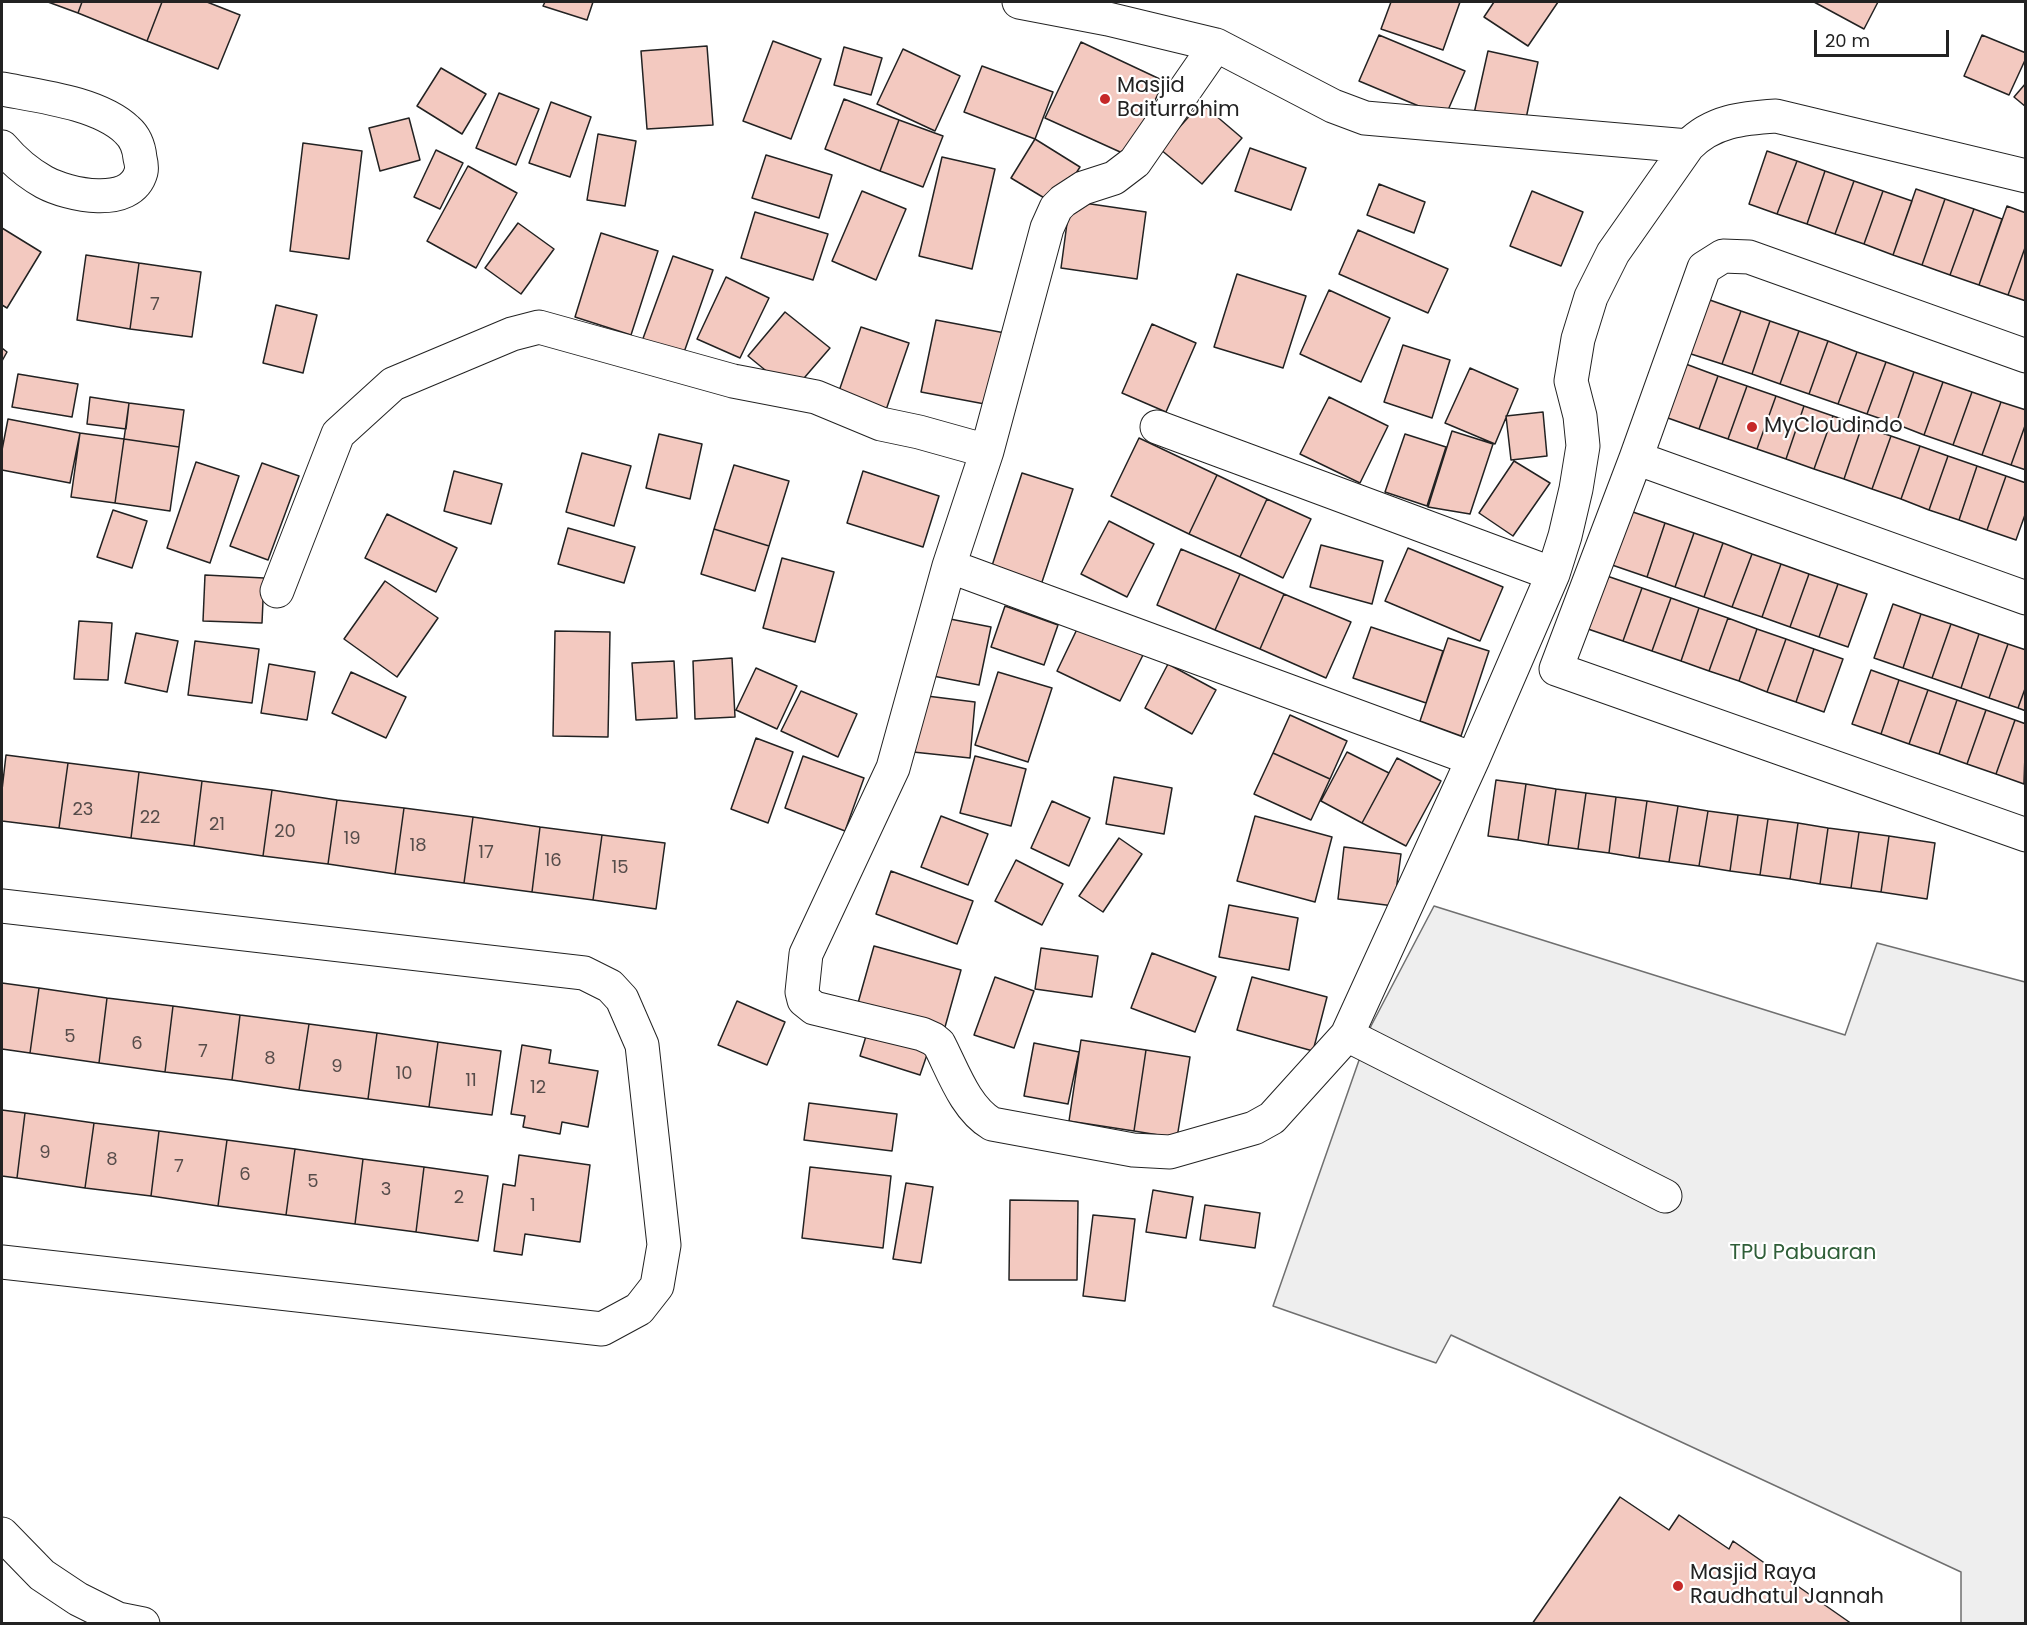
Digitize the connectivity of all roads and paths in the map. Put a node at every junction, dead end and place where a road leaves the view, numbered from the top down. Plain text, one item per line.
1 (1019, 2) edge
2 (1216, 45) junction
3 (2, 89) edge
4 (1688, 146) junction
5 (2, 147) edge
6 (2025, 176) edge
7 (2025, 356) edge
8 (1157, 427) dead end
9 (987, 451) junction
10 (1636, 458) junction
11 (949, 566) junction
12 (1553, 574) junction
13 (277, 591) dead end
14 (2025, 598) edge
15 (1473, 759) junction
16 (2025, 835) edge
17 (2, 906) edge
18 (1347, 1035) junction
19 (1665, 1196) dead end
20 (2, 1262) edge
21 (2, 1534) edge
22 (143, 1623) edge

1 - 2 street
2 - 4 street
2 - 9 street
3 - 5 street
4 - 6 street
4 - 12 street
7 - 10 street
8 - 12 street
9 - 11 street
9 - 13 street
10 - 14 street
10 - 16 street
11 - 15 street
11 - 18 street
12 - 15 street
15 - 18 street
17 - 20 street
18 - 19 street
21 - 22 street

